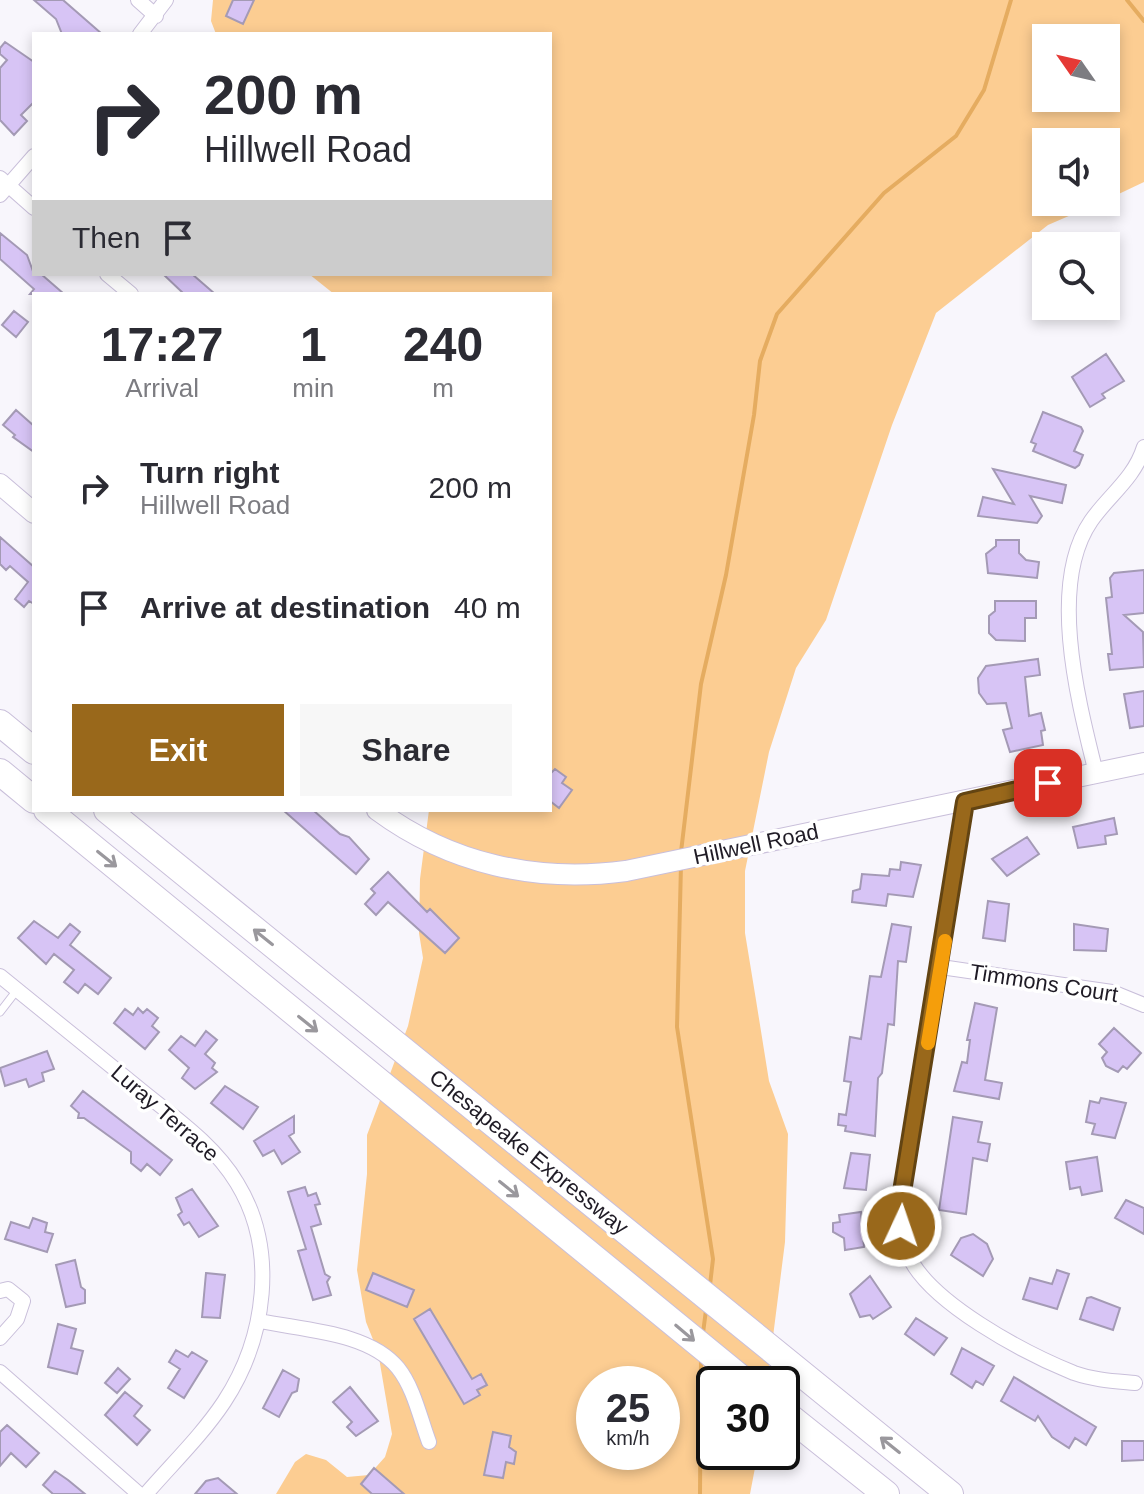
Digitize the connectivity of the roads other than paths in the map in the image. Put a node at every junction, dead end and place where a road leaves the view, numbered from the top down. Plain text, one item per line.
1 (138, 0) edge
2 (166, 0) edge
3 (156, 16) junction
4 (142, 32) edge
5 (32, 158) edge
6 (3, 186) edge
7 (32, 207) edge
8 (109, 276) edge
9 (129, 292) edge
10 (1144, 447) edge
11 (0, 484) edge
12 (32, 511) edge
13 (0, 723) edge
14 (32, 749) edge
15 (1144, 763) edge
16 (0, 772) edge
17 (1096, 773) junction
18 (32, 798) edge
19 (965, 802) junction
20 (49, 812) edge
21 (109, 812) edge
22 (380, 812) edge
23 (941, 967) junction
24 (0, 976) edge
25 (17, 990) junction
26 (1144, 1005) edge
27 (0, 1012) edge
28 (0, 1291) edge
29 (260, 1321) junction
30 (0, 1338) edge
31 (726, 1366) edge
32 (0, 1372) edge
33 (1135, 1383) dead end
34 (800, 1425) edge
35 (429, 1442) dead end
36 (139, 1494) edge
37 (146, 1494) edge
38 (886, 1494) edge
39 (950, 1494) edge

1 - 3 street
2 - 3 street
3 - 4 street
5 - 6 street
6 - 7 street
8 - 9 street
10 - 17 street
11 - 12 street
13 - 14 highway
15 - 17 street, Hillwell Road
16 - 18 highway
17 - 19 street, Hillwell Road
19 - 22 street, Hillwell Road
19 - 23 street
20 -> 31 highway, Chesapeake Expressway
39 -> 21 highway, Chesapeake Expressway
23 - 26 street, Timmons Court
23 - 33 street
24 - 25 street, Luray Terrace
25 - 27 lane
25 - 29 street, Luray Terrace
28 - 30 street
29 - 35 street
29 - 37 street, Luray Terrace
32 - 36 street
34 - 38 highway

